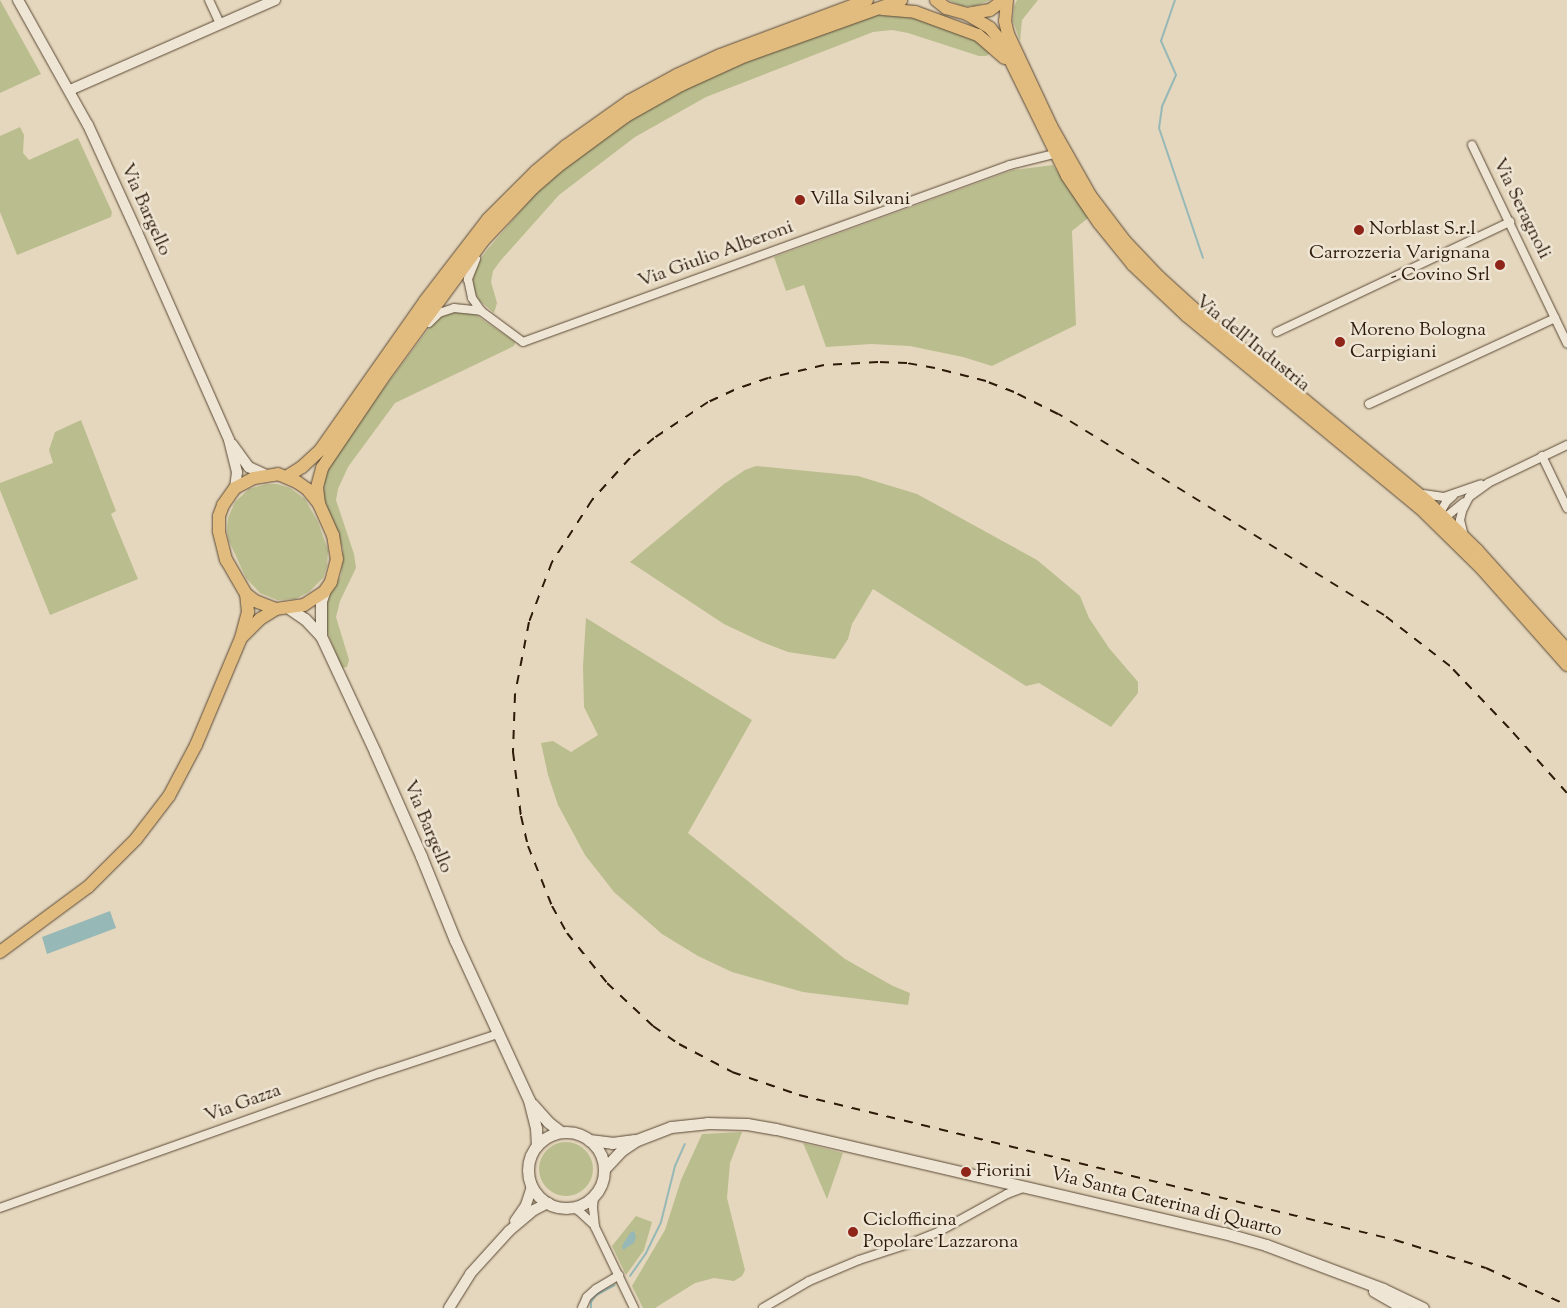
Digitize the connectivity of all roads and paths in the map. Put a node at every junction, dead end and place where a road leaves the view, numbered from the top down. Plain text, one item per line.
1 (18, 0) edge
2 (209, 0) edge
3 (275, 0) edge
4 (901, 0) edge
5 (1006, 0) edge
6 (934, 1) edge
7 (870, 4) edge
8 (967, 14) junction
9 (220, 24) junction
10 (1013, 70) junction
11 (70, 90) junction
12 (1472, 145) dead end
13 (1054, 154) junction
14 (527, 194) junction
15 (1510, 222) junction
16 (481, 311) junction
17 (1556, 318) junction
18 (1277, 332) dead end
19 (1567, 343) edge
20 (382, 379) junction
21 (1369, 404) dead end
22 (229, 440) junction
23 (1567, 445) edge
24 (1542, 456) junction
25 (266, 475) junction
26 (286, 477) junction
27 (1488, 483) junction
28 (235, 488) junction
29 (1417, 492) junction
30 (1454, 494) junction
31 (1469, 497) junction
32 (319, 504) junction
33 (1567, 508) edge
34 (1440, 518) junction
35 (1465, 537) junction
36 (324, 592) junction
37 (246, 594) junction
38 (276, 609) junction
39 (290, 609) junction
40 (321, 636) junction
41 (242, 638) junction
42 (1567, 650) edge
43 (1567, 665) edge
44 (0, 952) edge
45 (498, 1034) junction
46 (529, 1100) junction
47 (561, 1132) junction
48 (589, 1140) junction
49 (637, 1140) junction
50 (537, 1145) junction
51 (604, 1169) junction
52 (532, 1186) junction
53 (1028, 1186) junction
54 (594, 1196) junction
55 (548, 1203) junction
56 (572, 1207) junction
57 (0, 1208) edge
58 (595, 1227) junction
59 (509, 1231) junction
60 (1332, 1270) junction
61 (619, 1275) junction
62 (449, 1308) edge
63 (582, 1308) edge
64 (634, 1308) edge
65 (763, 1308) edge
66 (1403, 1308) edge
67 (1422, 1308) edge

1 - 11 street, Via Bargello
2 - 9 street
3 - 9 street
4 - 7 main road
5 - 8 main road
5 - 29 main road, Via dell'Industria
6 - 8 main road, Via dell'Industria
7 - 10 main road
7 - 14 main road
7 - 26 main road
8 - 10 main road, Via dell'Industria
9 - 11 street
10 - 13 main road, Via dell'Industria
11 - 22 street, Via Bargello
12 - 15 street, Via Seragnoli
13 - 16 street, Via Giulio Alberoni
13 - 34 main road, Via dell'Industria
14 - 16 street
14 - 20 main road
15 - 17 street, Via Seragnoli
15 - 18 street
16 - 20 street
17 - 19 street, Via Seragnoli
17 - 21 street
20 - 32 main road
22 - 25 street, Via Bargello
22 - 28 street, Via Bargello
23 - 24 street
24 - 27 street
24 - 33 street
25 - 26 main road
25 - 28 main road
26 - 32 main road
27 - 30 street
27 - 31 street
28 - 37 main road
29 - 30 street
29 - 34 main road, Via dell'Industria
30 - 34 street
31 - 34 street
31 - 35 street
32 - 36 main road
34 - 35 main road, Via dell'Industria
34 - 43 main road, Via dell'Industria
35 - 42 main road, Via dell'Industria
36 - 39 main road
36 - 40 main road, Via Bargello
37 - 38 main road
37 - 41 main road
38 - 39 main road
38 - 41 main road
39 - 40 main road, Via Bargello
40 - 45 main road, Via Bargello
41 - 44 main road
45 - 46 main road, Via Bargello
45 - 57 street, Via Gazza
46 - 47 main road
46 - 50 main road
47 - 48 main road
47 - 50 main road
48 - 49 main road, Via Santa Caterina di Quarto
48 - 51 main road
49 - 51 main road, Via Santa Caterina di Quarto
49 - 53 main road, Via Santa Caterina di Quarto
50 - 52 main road
51 - 54 main road
52 - 55 main road
52 - 59 street
53 - 60 main road, Via Santa Caterina di Quarto
53 - 65 street
54 - 56 main road
54 - 58 street
55 - 56 main road
55 - 59 street
56 - 58 street
58 - 61 street
59 - 62 street
60 - 66 main road, Via Santa Caterina di Quarto
60 - 67 main road, Via Santa Caterina di Quarto
61 - 63 street
61 - 64 street

